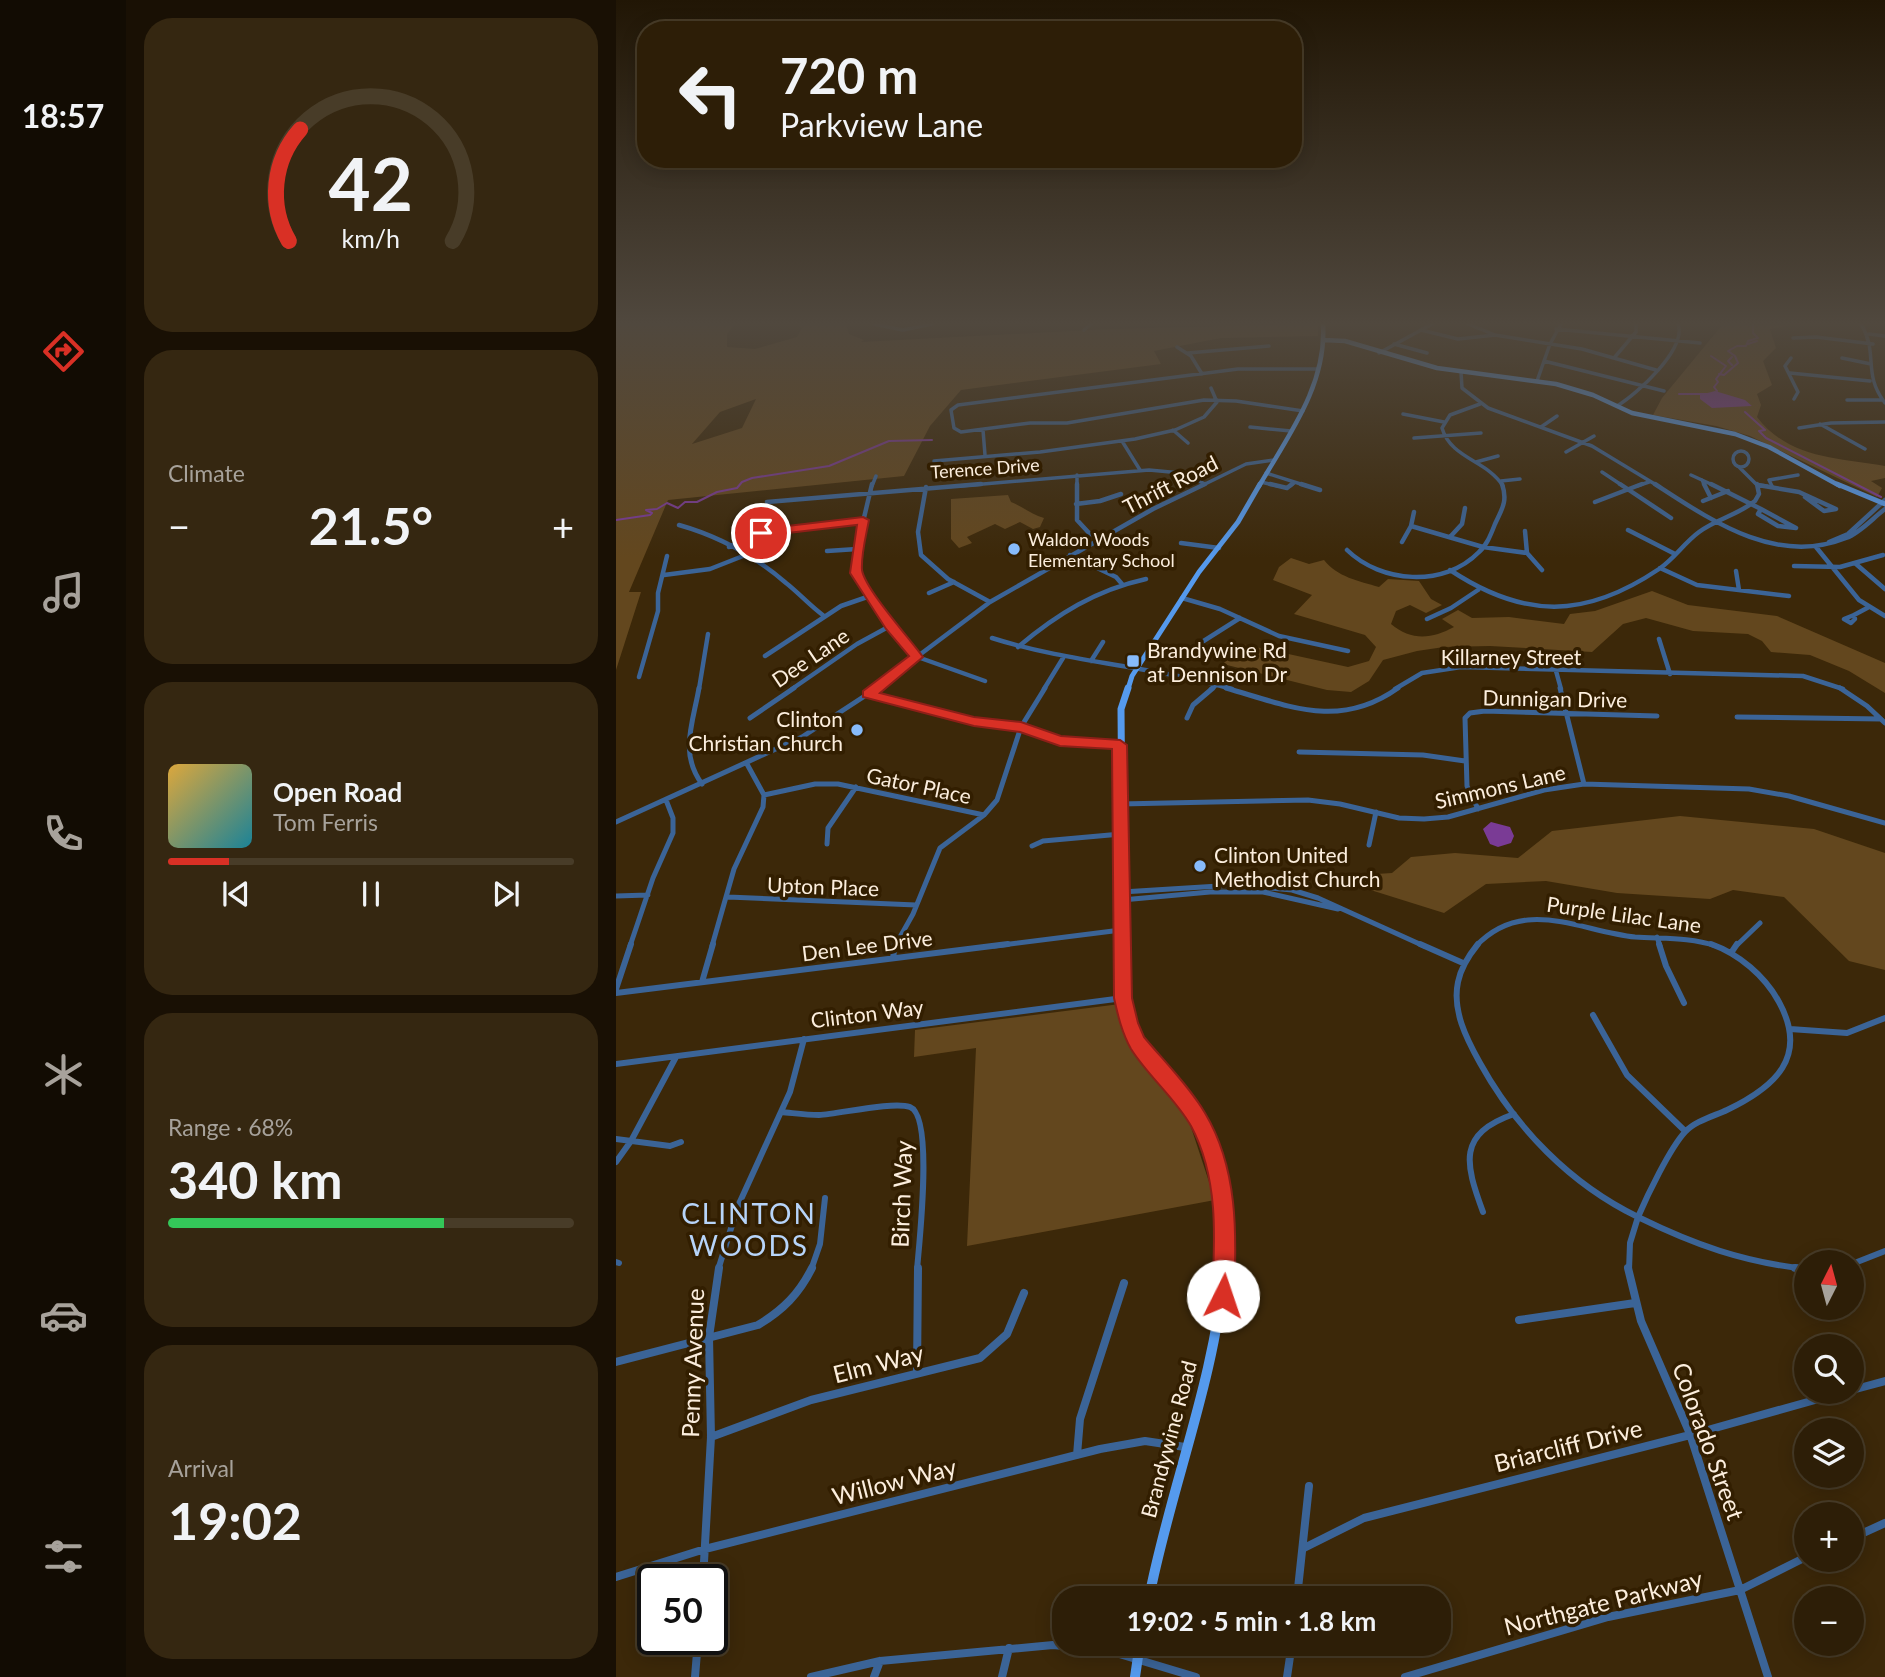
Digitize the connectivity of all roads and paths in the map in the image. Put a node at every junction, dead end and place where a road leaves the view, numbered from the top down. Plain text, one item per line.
1 (979, 402) edge
2 (1197, 402) edge
3 (1217, 402) edge
4 (1235, 402) edge
5 (1307, 402) edge
6 (1608, 402) edge
7 (1624, 402) edge
8 (1482, 404) joint
9 (1617, 406) junction
10 (1303, 411) junction
11 (1403, 414) dead end
12 (1558, 416) dead end
13 (1444, 422) junction
14 (1885, 422) edge
15 (1820, 424) junction
16 (1542, 426) junction
17 (1250, 427) dead end
18 (1799, 428) dead end
19 (983, 430) junction
20 (1173, 430) junction
21 (1291, 430) junction
22 (1481, 432) dead end
23 (1443, 436) junction
24 (1594, 436) dead end
25 (1414, 438) dead end
26 (1122, 441) junction
27 (1584, 442) junction
28 (1188, 443) dead end
29 (1865, 449) dead end
30 (1566, 452) dead end
31 (985, 455) junction
32 (1497, 456) dead end
33 (1274, 460) junction
34 (934, 461) dead end
35 (1476, 462) junction
36 (1739, 467) junction
37 (1140, 470) junction
38 (1602, 472) dead end
39 (1266, 473) junction
40 (1077, 475) junction
41 (1691, 475) dead end
42 (1798, 475) dead end
43 (876, 476) dead end
44 (1520, 479) dead end
45 (1702, 480) junction
46 (1501, 481) junction
47 (1261, 482) junction
48 (1651, 482) junction
49 (1294, 483) junction
50 (1203, 484) junction
51 (1758, 485) junction
52 (1772, 486) junction
53 (926, 487) junction
54 (1625, 488) junction
55 (1320, 489) dead end
56 (870, 491) junction
57 (1728, 491) junction
58 (1121, 494) dead end
59 (1805, 497) junction
60 (1711, 498) junction
61 (1703, 501) dead end
62 (767, 502) dead end
63 (1595, 502) dead end
64 (1076, 504) junction
65 (1884, 504) edge
66 (1751, 505) junction
67 (1465, 509) dead end
68 (1761, 509) junction
69 (1414, 512) dead end
70 (1671, 518) dead end
71 (863, 520) junction
72 (1716, 522) junction
73 (679, 525) dead end
74 (1411, 527) junction
75 (1628, 530) dead end
76 (1525, 531) dead end
77 (1450, 537) junction
78 (1100, 539) junction
79 (1181, 542) dead end
80 (1402, 542) dead end
81 (1815, 546) junction
82 (729, 547) junction
83 (1483, 547) junction
84 (1219, 548) junction
85 (857, 549) junction
86 (1347, 550) dead end
87 (827, 551) dead end
88 (1527, 553) junction
89 (1675, 554) junction
90 (1070, 555) junction
91 (1883, 555) dead end
92 (667, 556) dead end
93 (743, 556) junction
94 (1856, 564) junction
95 (1794, 566) dead end
96 (1831, 567) junction
97 (1660, 568) junction
98 (1450, 570) junction
99 (1542, 570) dead end
100 (1736, 571) dead end
101 (664, 575) junction
102 (1146, 579) dead end
103 (954, 582) junction
104 (1122, 584) junction
105 (1885, 589) edge
106 (1478, 590) junction
107 (1739, 590) junction
108 (929, 593) dead end
109 (870, 596) junction
110 (1788, 596) dead end
111 (1182, 598) junction
112 (990, 602) junction
113 (1869, 607) junction
114 (1854, 615) dead end
115 (824, 616) junction
116 (1885, 616) edge
117 (1240, 618) junction
118 (1427, 619) dead end
119 (890, 626) junction
120 (708, 634) dead end
121 (992, 638) dead end
122 (1659, 639) dead end
123 (1103, 642) dead end
124 (1202, 642) dead end
125 (1018, 648) junction
126 (1349, 651) dead end
127 (765, 656) dead end
128 (916, 657) junction
129 (1063, 658) junction
130 (1091, 661) junction
131 (1137, 669) junction
132 (1556, 671) junction
133 (1670, 674) junction
134 (639, 677) dead end
135 (985, 681) dead end
136 (1215, 686) junction
137 (868, 694) junction
138 (1566, 714) junction
139 (1657, 716) dead end
140 (1737, 717) dead end
141 (750, 718) dead end
142 (1187, 719) dead end
143 (1883, 721) edge
144 (1021, 727) junction
145 (1120, 745) junction
146 (1299, 751) dead end
147 (1465, 761) junction
148 (747, 764) junction
149 (1584, 783) junction
150 (702, 784) junction
151 (856, 787) junction
152 (764, 795) junction
153 (666, 800) junction
154 (1120, 804) junction
155 (1478, 809) junction
156 (1376, 812) junction
157 (984, 815) junction
158 (616, 822) edge
159 (1885, 823) edge
160 (1121, 834) junction
161 (827, 844) dead end
162 (1369, 845) dead end
163 (1032, 846) dead end
164 (648, 895) junction
165 (616, 896) edge
166 (1122, 896) junction
167 (728, 897) junction
168 (916, 905) junction
169 (1760, 923) dead end
170 (1121, 930) junction
171 (1657, 937) junction
172 (1731, 953) junction
173 (893, 958) junction
174 (1463, 963) junction
175 (702, 982) junction
176 (616, 991) edge
177 (1123, 998) junction
178 (1684, 1003) dead end
179 (1593, 1015) dead end
180 (1885, 1018) edge
181 (1790, 1029) junction
182 (804, 1039) junction
183 (676, 1057) junction
184 (616, 1064) edge
185 (781, 1112) junction
186 (1514, 1114) junction
187 (1685, 1131) junction
188 (616, 1139) edge
189 (631, 1141) junction
190 (681, 1142) dead end
191 (616, 1163) edge
192 (825, 1198) dead end
193 (1483, 1212) dead end
194 (1637, 1217) junction
195 (1885, 1251) edge
196 (1864, 1259) edge
197 (1794, 1268) edge
198 (1124, 1283) dead end
199 (1024, 1293) dead end
200 (1635, 1303) junction
201 (1519, 1320) dead end
202 (709, 1337) junction
203 (616, 1362) edge
204 (917, 1373) junction
205 (1885, 1381) edge
206 (1864, 1387) edge
207 (1802, 1404) edge
208 (1690, 1435) junction
209 (710, 1437) junction
210 (1185, 1447) junction
211 (1077, 1455) junction
212 (1309, 1486) dead end
213 (1885, 1523) edge
214 (1864, 1533) edge
215 (1304, 1548) junction
216 (705, 1549) junction
217 (1794, 1563) edge
218 (705, 1564) edge
219 (616, 1577) edge
220 (1152, 1586) edge
221 (1299, 1586) edge
222 (1740, 1590) junction
223 (1009, 1648) junction
224 (697, 1655) edge
225 (1290, 1656) edge
226 (1138, 1658) junction
227 (880, 1661) junction
228 (695, 1677) edge
229 (811, 1677) edge
230 (874, 1677) edge
231 (1003, 1677) edge
232 (1135, 1677) edge
233 (1196, 1677) edge
234 (1287, 1677) edge
235 (1405, 1677) edge
236 (1768, 1677) edge

1 - 19 street
2 - 19 street
3 - 20 street
4 - 10 street
5 - 10 main road, Brandywine Road
6 - 9 main road
7 - 9 street
8 - 13 street
8 - 16 street
9 - 65 main road
10 - 21 main road, Brandywine Road
11 - 13 street
12 - 16 street
13 - 23 street
14 - 15 street
15 - 18 street
15 - 29 street
16 - 27 street
17 - 21 street
19 - 31 street
20 - 26 street
20 - 28 street
21 - 33 main road, Brandywine Road
22 - 23 street
23 - 25 street
23 - 35 street
24 - 27 street
26 - 31 street
26 - 37 street
27 - 30 street
27 - 48 street
31 - 34 street
32 - 35 street
33 - 39 main road, Brandywine Road
33 - 50 street, Thrift Road
35 - 46 street
36 - 36 street
36 - 51 street
37 - 40 street, Terence Drive
37 - 50 street, Terence Drive
38 - 54 street
39 - 47 main road, Brandywine Road
39 - 49 street
40 - 53 street, Terence Drive
40 - 64 street
41 - 45 street
42 - 52 street
43 - 56 street
44 - 46 street
45 - 57 street
45 - 60 street
46 - 83 street
47 - 49 street
47 - 84 main road, Brandywine Road
48 - 54 street
48 - 72 street
49 - 55 street
50 - 78 street, Thrift Road
51 - 52 street
51 - 66 street
52 - 59 street
53 - 56 street, Terence Drive
53 - 103 street
54 - 63 street
54 - 70 street
56 - 62 street, Terence Drive
56 - 71 street
57 - 60 street
57 - 66 street
58 - 64 street
59 - 59 street
60 - 61 street
64 - 78 street
65 - 81 street
66 - 68 street
66 - 72 street
67 - 77 street
68 - 68 street
69 - 74 street
71 - 82 street
71 - 85 street
72 - 81 street
72 - 89 street
73 - 82 street
74 - 77 street
74 - 80 street
75 - 89 street
76 - 88 street
77 - 83 street
78 - 90 street, Thrift Road
79 - 84 street
81 - 96 street
82 - 93 street
83 - 88 street
83 - 98 street
84 - 111 main road, Brandywine Road
85 - 87 street
85 - 109 street
86 - 98 street
88 - 99 street
89 - 97 street
90 - 104 street
90 - 112 street, Thrift Road
91 - 94 street
92 - 101 street
93 - 101 street
93 - 115 street
94 - 96 street
94 - 105 street
95 - 96 street
96 - 113 street
97 - 106 street
97 - 107 street
98 - 106 street
100 - 107 street
101 - 134 street
102 - 104 street
103 - 108 street
103 - 112 street
104 - 125 street
106 - 118 street
107 - 110 street
109 - 115 street
109 - 119 street
111 - 117 street
111 - 131 main road, Brandywine Road
112 - 128 street, Thrift Road
113 - 114 street
113 - 116 street
115 - 127 street
117 - 124 street
117 - 126 street
119 - 128 street
119 - 141 street, Dee Lane
120 - 150 street
121 - 125 street, Killarney Street
122 - 133 street
123 - 130 street
125 - 129 street, Killarney Street
128 - 135 street
128 - 137 street, Thrift Road
129 - 130 street, Killarney Street
129 - 144 street
130 - 131 street, Killarney Street
131 - 136 street, Killarney Street
131 - 145 main road, Brandywine Road
132 - 133 street, Killarney Street
132 - 136 street, Killarney Street
132 - 138 street
133 - 143 street, Killarney Street
136 - 142 street
137 - 144 street
137 - 148 street, Thrift Road
138 - 139 street, Dunnigan Drive
138 - 147 street, Dunnigan Drive
138 - 149 street
140 - 143 street
144 - 145 street
144 - 157 street
145 - 154 main road, Brandywine Road
146 - 147 street
147 - 155 street, Dunnigan Drive
148 - 150 street, Thrift Road
148 - 152 street
149 - 155 street, Simmons Lane
149 - 159 street, Simmons Lane
150 - 153 street, Thrift Road
151 - 152 street, Gator Place
151 - 157 street, Gator Place
151 - 161 street
152 - 167 street
153 - 158 street, Thrift Road
153 - 164 street
154 - 156 street, Simmons Lane
154 - 160 main road, Brandywine Road
155 - 156 street, Simmons Lane
156 - 162 street
157 - 168 street
160 - 163 street
160 - 166 main road, Brandywine Road
164 - 165 street
164 - 176 street
166 - 170 main road, Brandywine Road
166 - 174 street
167 - 168 street, Upton Place
167 - 175 street
168 - 173 street
169 - 172 street
170 - 173 street, Den Lee Drive
170 - 177 main road, Brandywine Road
171 - 172 street, Purple Lilac Lane
171 - 174 street, Purple Lilac Lane
171 - 178 street
172 - 181 street, Purple Lilac Lane
173 - 175 street, Den Lee Drive
174 - 186 street
175 - 176 street, Den Lee Drive
177 - 182 street, Clinton Way
177 - 210 main road, Brandywine Road
179 - 187 street
180 - 181 street
181 - 187 street, Purple Lilac Lane
182 - 183 street, Clinton Way
182 - 185 street, Penny Avenue
183 - 184 street, Clinton Way
183 - 189 street
185 - 202 street, Penny Avenue
185 - 204 street, Birch Way
186 - 193 street
186 - 194 street
187 - 194 street
188 - 189 street
189 - 190 street
189 - 191 street
192 - 202 street
194 - 197 street
194 - 200 street, Colorado Street
195 - 196 street
198 - 211 street
199 - 204 street, Elm Way
200 - 201 street
200 - 208 street, Colorado Street
202 - 203 street
202 - 209 street, Penny Avenue
204 - 209 street, Elm Way
205 - 206 street, Briarcliff Drive
207 - 208 street, Briarcliff Drive
208 - 215 street, Briarcliff Drive
208 - 222 street, Colorado Street
209 - 216 street, Penny Avenue
210 - 211 street, Willow Way
210 - 220 main road, Brandywine Road
211 - 216 street, Willow Way
212 - 215 street
213 - 214 street
215 - 221 street
216 - 218 street, Penny Avenue
216 - 219 street, Willow Way
217 - 222 street, Northgate Parkway
222 - 235 street, Northgate Parkway
222 - 236 street, Colorado Street
223 - 226 street
223 - 227 street
223 - 231 street
224 - 228 street
225 - 234 street
226 - 232 main road
226 - 233 street
227 - 229 street
227 - 230 street

